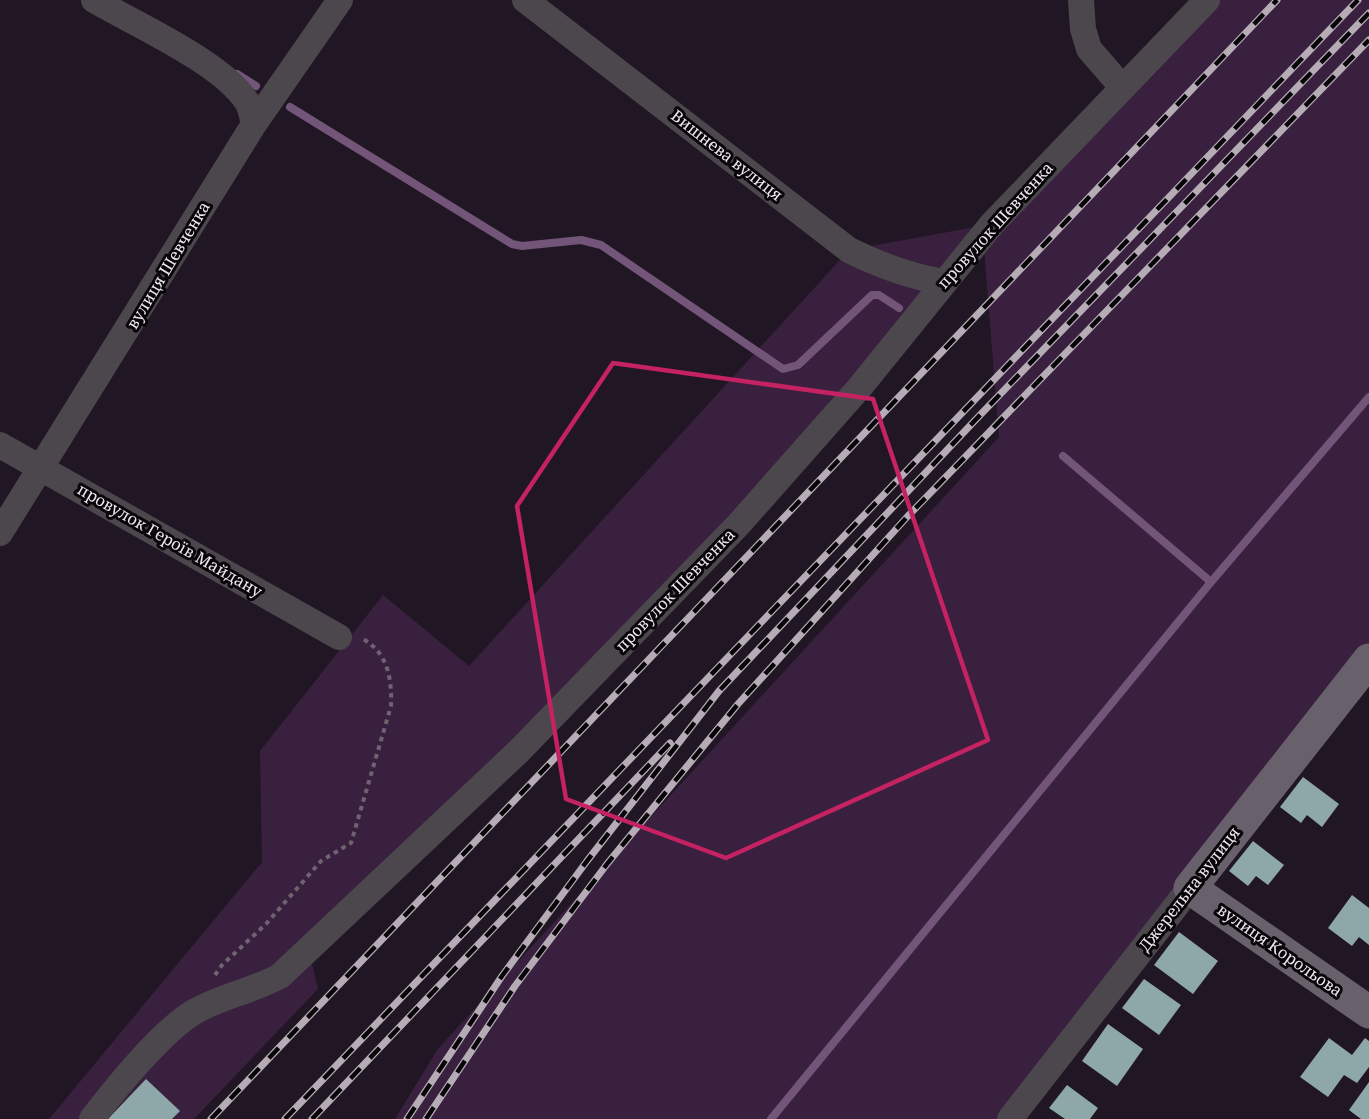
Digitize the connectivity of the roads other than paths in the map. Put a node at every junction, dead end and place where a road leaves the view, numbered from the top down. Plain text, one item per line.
1 (94, 0) edge
2 (340, 0) edge
3 (525, 0) edge
4 (1082, 0) edge
5 (1207, 0) edge
6 (1122, 87) junction
7 (254, 124) junction
8 (943, 282) junction
9 (0, 445) edge
10 (43, 468) junction
11 (0, 533) edge
12 (339, 637) road end
13 (1369, 660) edge
14 (1190, 888) junction
15 (1369, 1012) edge
16 (92, 1119) edge
17 (1010, 1119) edge

1 - 7 street
2 - 7 street, вулиця Шевченка
3 - 8 street, Вишнева вулиця
4 - 6 street
5 - 6 street, провулок Шевченка
6 - 8 street, провулок Шевченка
7 - 10 street, вулиця Шевченка
8 - 16 street, провулок Шевченка
9 - 10 street, провулок Героїв Майдану
10 - 11 street, вулиця Шевченка
10 - 12 street, провулок Героїв Майдану
13 - 14 street, Джерельна вулиця
14 - 15 street, вулиця Корольова
14 - 17 street, Джерельна вулиця

